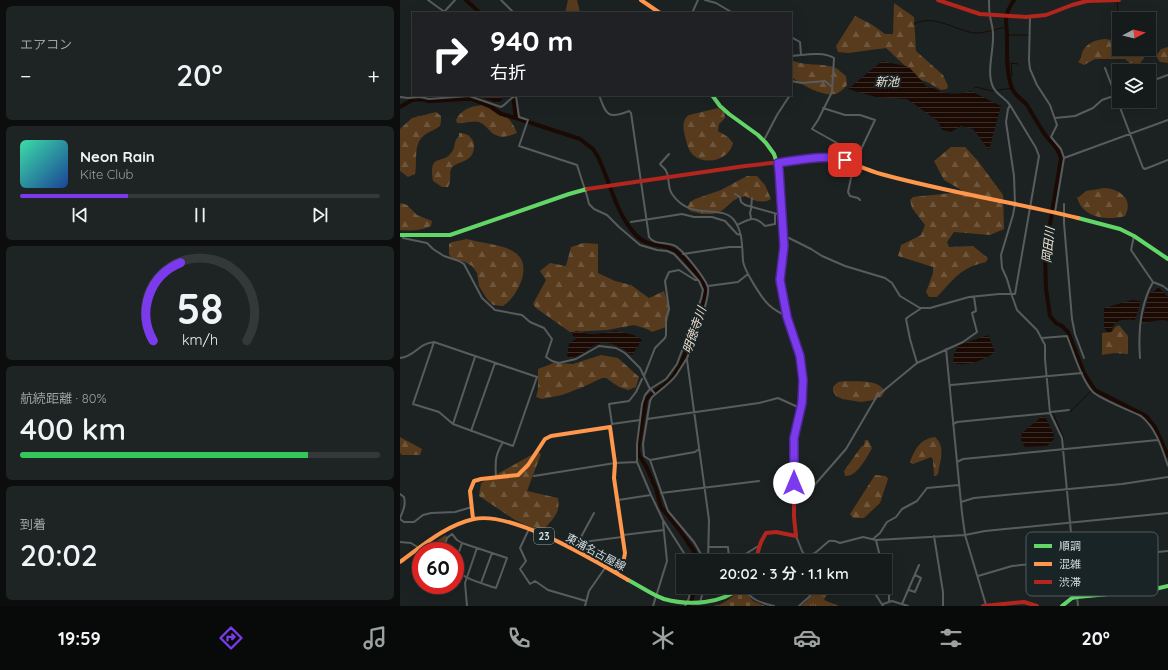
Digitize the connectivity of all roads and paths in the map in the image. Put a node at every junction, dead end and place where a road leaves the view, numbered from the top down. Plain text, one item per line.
1 (428, 0) edge
2 (455, 0) edge
3 (501, 0) edge
4 (641, 0) edge
5 (698, 0) edge
6 (706, 0) edge
7 (938, 0) edge
8 (989, 0) edge
9 (1119, 0) edge
10 (445, 12) edge
11 (513, 12) edge
12 (659, 12) edge
13 (692, 12) edge
14 (731, 12) edge
15 (990, 16) junction
16 (1030, 17) junction
17 (792, 38) edge
18 (801, 55) junction
19 (792, 56) edge
20 (1105, 68) dead end
21 (1168, 75) edge
22 (1156, 79) edge
23 (792, 81) edge
24 (831, 86) junction
25 (1112, 87) edge
26 (599, 96) edge
27 (713, 96) edge
28 (790, 96) edge
29 (1112, 96) edge
30 (400, 97) edge
31 (512, 97) edge
32 (1010, 105) junction
33 (823, 108) junction
34 (1120, 108) edge
35 (1055, 118) junction
36 (1168, 120) edge
37 (1130, 134) junction
38 (764, 140) junction
39 (669, 154) dead end
40 (836, 158) junction
41 (1064, 158) junction
42 (1168, 160) edge
43 (778, 163) junction
44 (854, 164) junction
45 (667, 177) junction
46 (641, 180) junction
47 (584, 190) junction
48 (735, 194) dead end
49 (752, 198) dead end
50 (860, 200) dead end
51 (1015, 204) junction
52 (1064, 204) dead end
53 (1031, 206) junction
54 (751, 207) junction
55 (1053, 212) junction
56 (775, 213) junction
57 (1064, 214) junction
58 (782, 215) junction
59 (646, 219) junction
60 (751, 219) junction
61 (631, 222) dead end
62 (737, 225) junction
63 (401, 235) edge
64 (741, 235) junction
65 (1134, 236) junction
66 (784, 237) junction
67 (742, 247) junction
68 (683, 254) junction
69 (1168, 259) edge
70 (748, 274) junction
71 (698, 280) junction
72 (1153, 282) junction
73 (708, 286) junction
74 (1168, 290) edge
75 (1011, 295) junction
76 (974, 297) junction
77 (920, 308) junction
78 (787, 317) junction
79 (1042, 338) junction
80 (434, 342) junction
81 (946, 349) junction
82 (475, 356) junction
83 (400, 358) edge
84 (686, 358) junction
85 (1084, 358) dead end
86 (1140, 358) dead end
87 (495, 363) junction
88 (917, 363) junction
89 (1082, 373) junction
90 (644, 376) junction
91 (1047, 376) junction
92 (642, 379) dead end
93 (950, 387) junction
94 (651, 389) junction
95 (654, 394) junction
96 (801, 408) junction
97 (1069, 410) dead end
98 (694, 412) junction
99 (1050, 412) junction
100 (647, 419) junction
101 (640, 420) junction
102 (453, 424) junction
103 (953, 424) junction
104 (611, 425) junction
105 (472, 431) junction
106 (1158, 440) junction
107 (503, 442) junction
108 (699, 449) junction
109 (1063, 449) junction
110 (650, 460) junction
111 (637, 462) junction
112 (957, 462) junction
113 (615, 463) junction
114 (1168, 466) edge
115 (534, 476) dead end
116 (496, 477) junction
117 (1168, 477) edge
118 (760, 481) dead end
119 (959, 485) junction
120 (704, 487) junction
121 (1067, 489) junction
122 (661, 493) junction
123 (400, 494) edge
124 (651, 495) junction
125 (618, 500) junction
126 (961, 502) junction
127 (794, 504) junction
128 (472, 506) junction
129 (594, 513) dead end
130 (1168, 513) edge
131 (400, 518) edge
132 (473, 519) junction
133 (663, 520) junction
134 (1070, 523) junction
135 (529, 529) junction
136 (664, 530) junction
137 (1071, 532) edge
138 (965, 535) junction
139 (623, 536) junction
140 (796, 536) junction
141 (934, 536) junction
142 (875, 539) junction
143 (400, 542) edge
144 (430, 542) edge
145 (446, 542) edge
146 (462, 542) edge
147 (464, 543) edge
148 (412, 544) edge
149 (709, 547) junction
150 (477, 548) junction
151 (756, 549) junction
152 (1168, 551) edge
153 (1158, 552) edge
154 (492, 553) junction
155 (412, 554) edge
156 (685, 554) edge
157 (701, 554) edge
158 (708, 554) edge
159 (729, 554) edge
160 (746, 554) edge
161 (756, 554) edge
162 (804, 554) edge
163 (813, 554) edge
164 (879, 554) edge
165 (400, 562) edge
166 (919, 565) dead end
167 (1026, 565) edge
168 (606, 567) junction
169 (616, 573) junction
170 (915, 575) junction
171 (464, 576) edge
172 (978, 576) junction
173 (467, 578) junction
174 (481, 583) junction
175 (1168, 586) edge
176 (1158, 588) edge
177 (908, 590) junction
178 (689, 594) edge
179 (702, 594) edge
180 (734, 594) edge
181 (748, 594) edge
182 (811, 594) edge
183 (874, 594) edge
184 (889, 594) edge
185 (656, 595) junction
186 (1088, 596) edge
187 (1077, 597) junction
188 (889, 601) junction
189 (586, 602) junction
190 (686, 605) edge
191 (693, 605) edge
192 (700, 605) edge
193 (883, 605) edge
194 (904, 605) edge
195 (467, 606) edge
196 (585, 606) edge
197 (653, 606) edge
198 (774, 606) edge
199 (800, 606) edge
200 (908, 606) edge
201 (943, 606) edge
202 (983, 606) edge
203 (986, 606) edge
204 (1037, 606) edge
205 (1062, 606) edge
206 (1078, 606) edge

1 - 10 street
2 - 10 street
3 - 11 street
4 - 12 street
5 - 13 street
6 - 14 street
7 - 15 street
8 - 15 street
9 - 16 street
15 - 16 street
15 - 32 street
16 - 35 street
17 - 18 street
18 - 19 street
18 - 24 street
20 - 25 street
21 - 22 street
23 - 24 street
24 - 33 street
26 - 46 street
27 - 38 street
28 - 38 street
29 - 35 street
30 - 31 street
31 - 47 street
32 - 51 street
32 - 53 street
33 - 40 street
33 - 44 street
34 - 37 street
35 - 41 street
36 - 37 street
37 - 41 street
37 - 42 street
38 - 43 street
39 - 45 street
40 - 43 street
40 - 44 street
41 - 55 street
43 - 45 street
43 - 58 street
44 - 50 street
44 - 51 street
45 - 46 street
45 - 62 street
46 - 47 street
46 - 59 street
47 - 63 street
47 - 71 street
48 - 54 street
49 - 54 street
51 - 53 street
51 - 75 street
52 - 57 street
53 - 55 street
53 - 75 street
54 - 56 street
54 - 60 street
55 - 57 street
56 - 58 street
56 - 60 street
57 - 65 street
57 - 85 street
58 - 66 street
59 - 61 street
59 - 64 street
59 - 68 street
60 - 62 street
62 - 64 street
63 - 90 street
64 - 67 street
65 - 69 street
65 - 72 street
66 - 77 street
66 - 78 street
67 - 68 street
67 - 70 street
68 - 73 street
70 - 73 street
70 - 78 street
71 - 90 street
71 - 94 street
72 - 74 street
72 - 86 street
73 - 84 street
75 - 76 street
75 - 79 street
76 - 77 street
76 - 81 street
77 - 88 street
78 - 96 street
79 - 89 street
79 - 91 street
80 - 82 street
80 - 83 street
80 - 102 street
81 - 88 street
81 - 93 street
82 - 87 street
82 - 102 street
84 - 95 street
84 - 98 street
87 - 105 street
87 - 107 street
88 - 127 street
89 - 91 street
89 - 106 street
90 - 94 street
91 - 93 street
91 - 99 street
92 - 104 street
93 - 103 street
94 - 95 street
94 - 101 street
95 - 100 street
96 - 98 street
96 - 127 street
97 - 99 street
98 - 100 street
98 - 108 street
99 - 103 street
99 - 109 street
100 - 110 street
101 - 104 street
101 - 111 street
102 - 105 street
103 - 112 street
104 - 113 street
104 - 116 street
105 - 107 street
106 - 109 street
106 - 114 street
107 - 116 street
108 - 110 street
108 - 120 street
109 - 112 street
109 - 121 street
110 - 122 street
111 - 113 street
111 - 124 street
112 - 119 street
113 - 115 street
113 - 125 street
116 - 128 street
117 - 121 street
118 - 120 street
119 - 126 street
119 - 142 street
120 - 122 street
120 - 149 street
121 - 126 street
121 - 134 street
122 - 157 street
123 - 131 street
124 - 125 street
124 - 133 street
125 - 139 street
126 - 138 street
127 - 140 street
128 - 131 street
128 - 132 street
129 - 139 street
130 - 134 street
132 - 135 street, 東浦名古屋線 / 23
132 - 144 street, 東浦名古屋線 / 23
133 - 136 street
133 - 156 street
134 - 137 street
134 - 138 street
135 - 168 street, 東浦名古屋線 / 23
135 - 189 street
136 - 139 street
136 - 185 street
138 - 141 street
138 - 172 street
139 - 169 street
140 - 151 street
140 - 162 street
141 - 142 street
141 - 201 street
142 - 163 street
142 - 164 street
143 - 148 street
145 - 146 street
147 - 150 street
149 - 158 street
149 - 159 street
150 - 154 street
150 - 173 street
151 - 160 street
151 - 161 street
152 - 153 street
154 - 174 street
154 - 174 street
155 - 165 street, 東浦名古屋線 / 23
166 - 170 street
167 - 172 street
168 - 169 street, 東浦名古屋線 / 23
168 - 189 street
169 - 185 street, 東浦名古屋線 / 23
170 - 177 street
170 - 177 street
171 - 173 street
172 - 203 street
173 - 174 street
173 - 195 street
175 - 176 street
177 - 194 street
178 - 190 street
179 - 192 street
180 - 192 street, 東浦名古屋線 / 23
181 - 198 street
182 - 199 street
183 - 193 street
184 - 188 street
185 - 190 street, 東浦名古屋線 / 23
185 - 197 street
186 - 187 street
187 - 205 street
187 - 206 street
188 - 193 street
188 - 194 street
189 - 196 street
190 - 191 street, 東浦名古屋線 / 23
191 - 192 street, 東浦名古屋線 / 23
194 - 200 street
202 - 203 street
203 - 204 street

